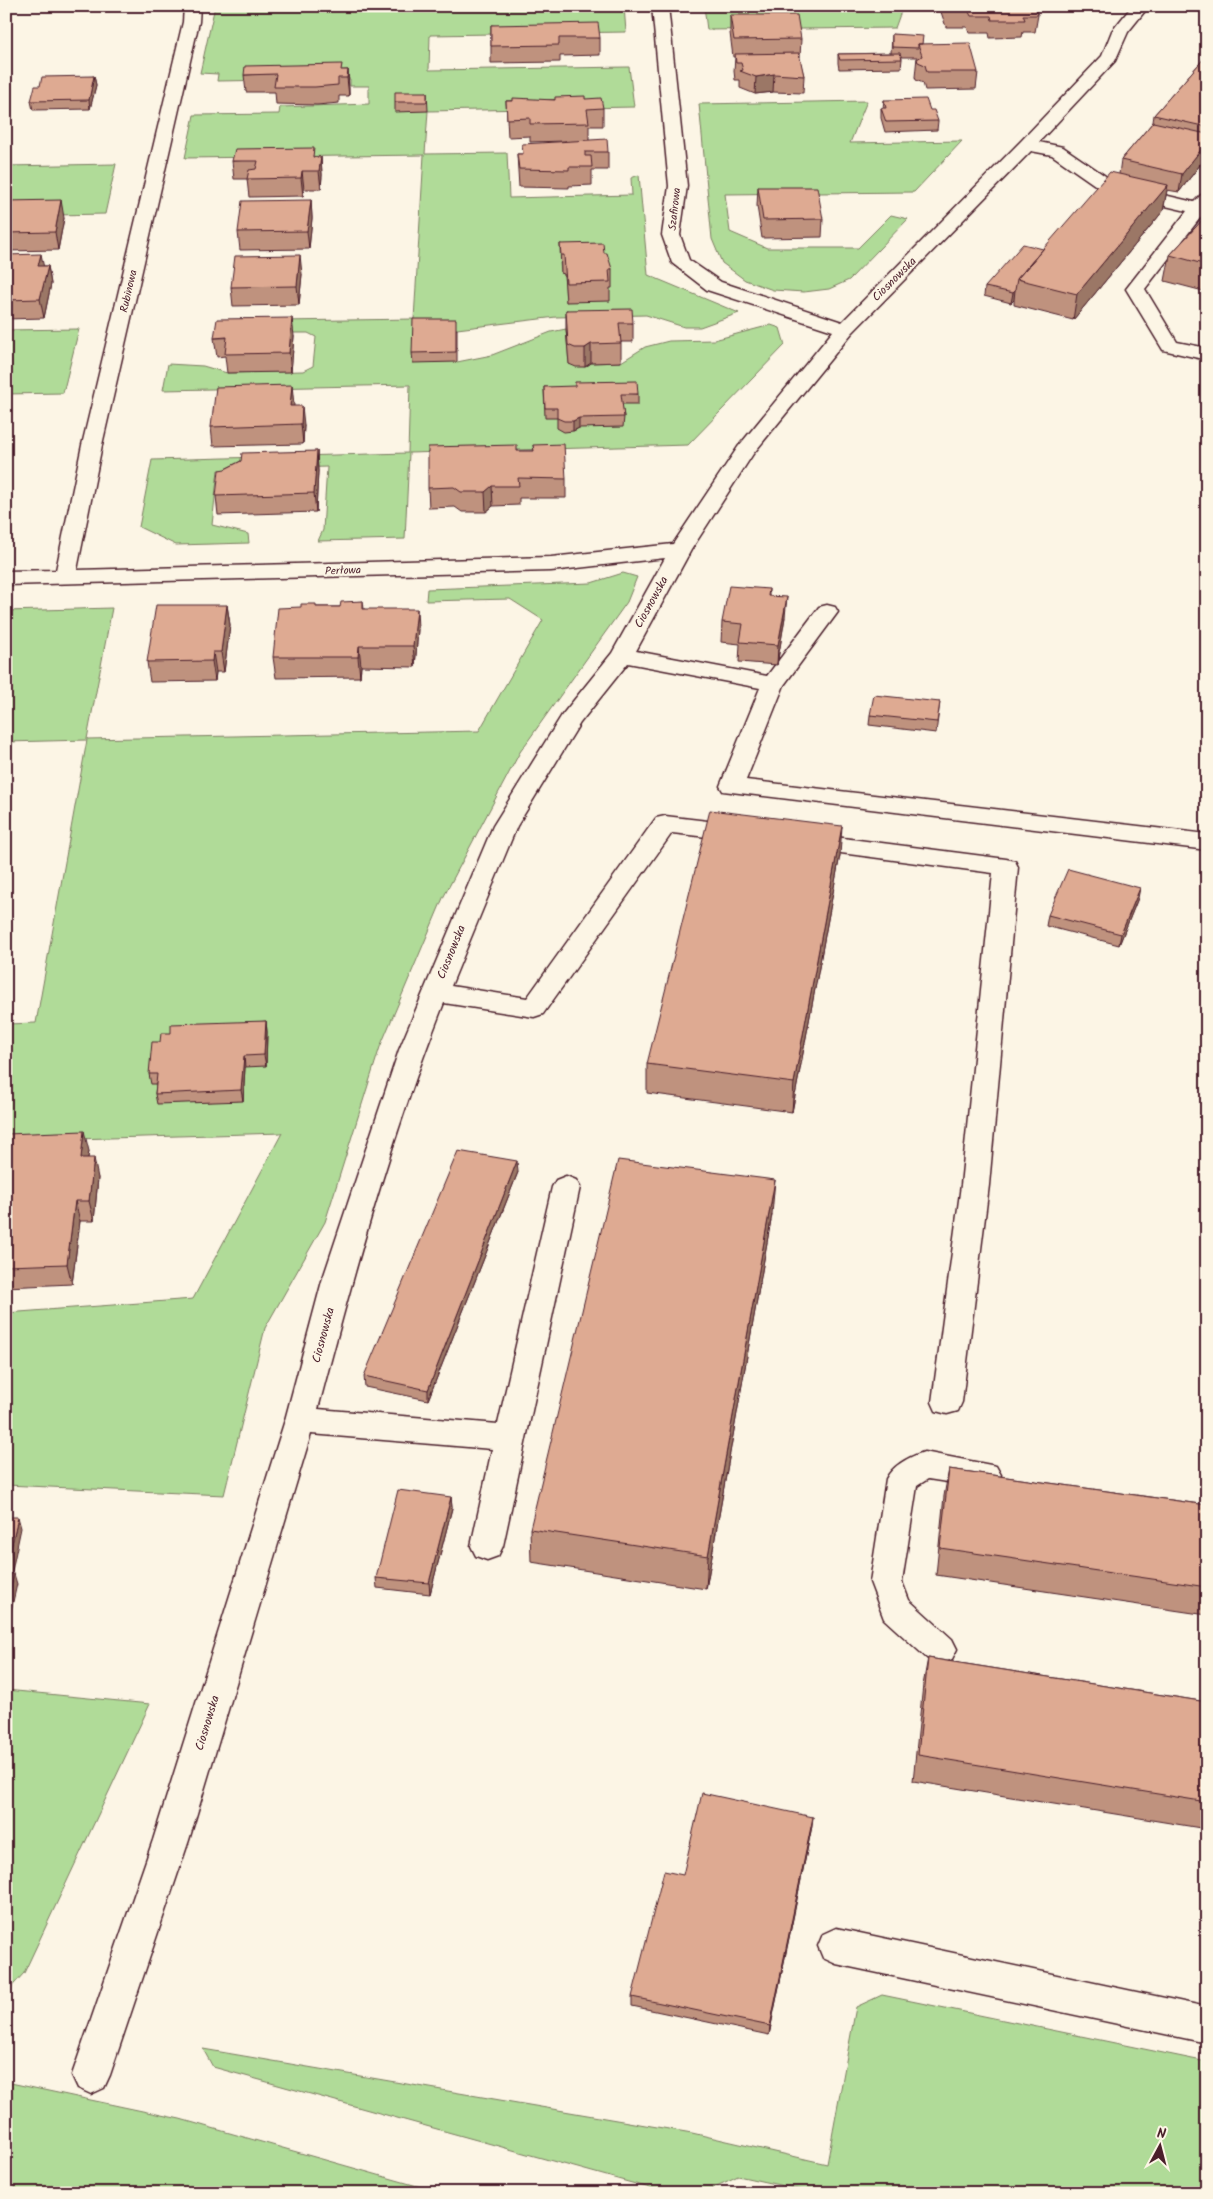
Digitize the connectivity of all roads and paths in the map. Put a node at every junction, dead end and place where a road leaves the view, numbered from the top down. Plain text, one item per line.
1 (192, 6) edge
2 (660, 6) edge
3 (1141, 6) edge
4 (1027, 145) junction
5 (1202, 204) edge
6 (845, 329) junction
7 (1207, 354) edge
8 (680, 550) junction
9 (65, 577) junction
10 (6, 578) edge
11 (827, 612) dead end
12 (622, 656) junction
13 (773, 684) junction
14 (1207, 842) edge
15 (435, 992) junction
16 (566, 1187) dead end
17 (947, 1402) dead end
18 (300, 1420) junction
19 (510, 1438) junction
20 (1012, 1478) edge
21 (487, 1546) dead end
22 (940, 1649) dead end
23 (836, 1946) dead end
24 (1207, 2025) edge
25 (91, 2075) dead end

1 - 9 street, Rubinowa
2 - 6 street, Szafirowa
3 - 4 street, Ciosnowska
4 - 5 street
4 - 6 street, Ciosnowska
5 - 7 street
6 - 8 street, Ciosnowska
8 - 9 street, Perłowa
8 - 12 street, Ciosnowska
9 - 10 street, Perłowa
11 - 13 street
12 - 13 street
12 - 15 street, Ciosnowska
13 - 14 street
15 - 17 street
15 - 18 street, Ciosnowska
16 - 19 street
18 - 19 street
18 - 25 street, Ciosnowska
19 - 21 street
20 - 22 street
23 - 24 street

